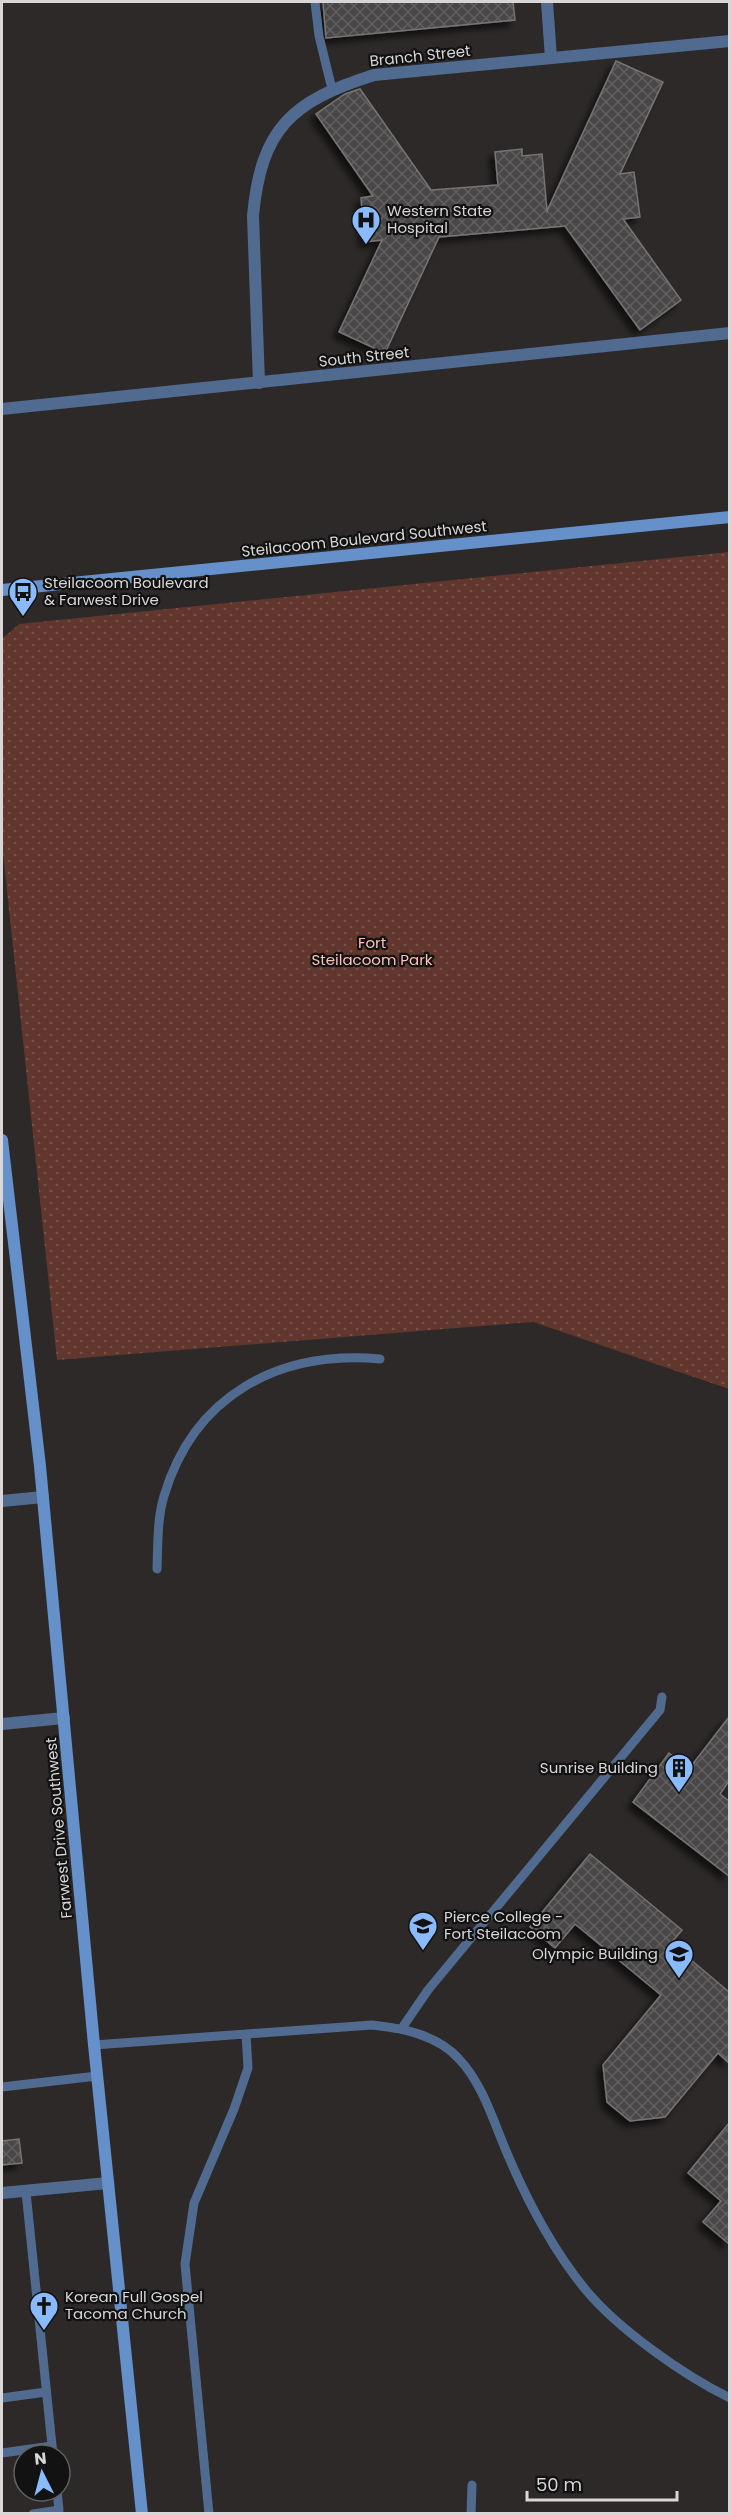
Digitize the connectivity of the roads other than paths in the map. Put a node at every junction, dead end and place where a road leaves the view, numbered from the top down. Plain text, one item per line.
1 (315, 2) edge
2 (547, 2) edge
3 (729, 41) edge
4 (551, 58) junction
5 (332, 89) junction
6 (729, 333) edge
7 (259, 383) junction
8 (2, 409) edge
9 (729, 517) edge
10 (2, 590) edge
11 (2, 1140) edge
12 (380, 1359) dead end
13 (43, 1497) junction
14 (2, 1500) edge
15 (157, 1569) dead end
16 (662, 1697) dead end
17 (64, 1718) junction
18 (2, 1724) edge
19 (402, 2028) junction
20 (246, 2034) junction
21 (94, 2045) junction
22 (97, 2076) junction
23 (2, 2087) edge
24 (108, 2183) junction
25 (26, 2192) junction
26 (2, 2193) edge
27 (46, 2392) junction
28 (2, 2398) edge
29 (729, 2398) edge
30 (51, 2443) edge
31 (472, 2485) dead end
32 (58, 2503) edge
33 (33, 2514) edge
34 (142, 2514) edge
35 (209, 2514) edge
36 (471, 2514) edge

1 - 5 lane
2 - 4 street
3 - 4 street, Branch Street
4 - 5 street, Branch Street
5 - 7 street, Branch Street
6 - 7 street, South Street
7 - 8 street, South Street
9 - 10 street, Steilacoom Boulevard Southwest
11 - 13 street, Farwest Drive Southwest
12 - 15 lane
13 - 14 street
13 - 17 street, Farwest Drive Southwest
16 - 19 lane
17 - 18 street
17 - 21 street, Farwest Drive Southwest
19 - 20 lane
19 - 29 lane
20 - 21 lane
20 - 35 lane
21 - 22 street, Farwest Drive Southwest
22 - 23 lane
22 - 24 street, Farwest Drive Southwest
24 - 25 street
24 - 34 street, Farwest Drive Southwest
25 - 26 street
25 - 27 lane
27 - 28 lane
27 - 30 lane
31 - 36 lane
32 - 33 lane

